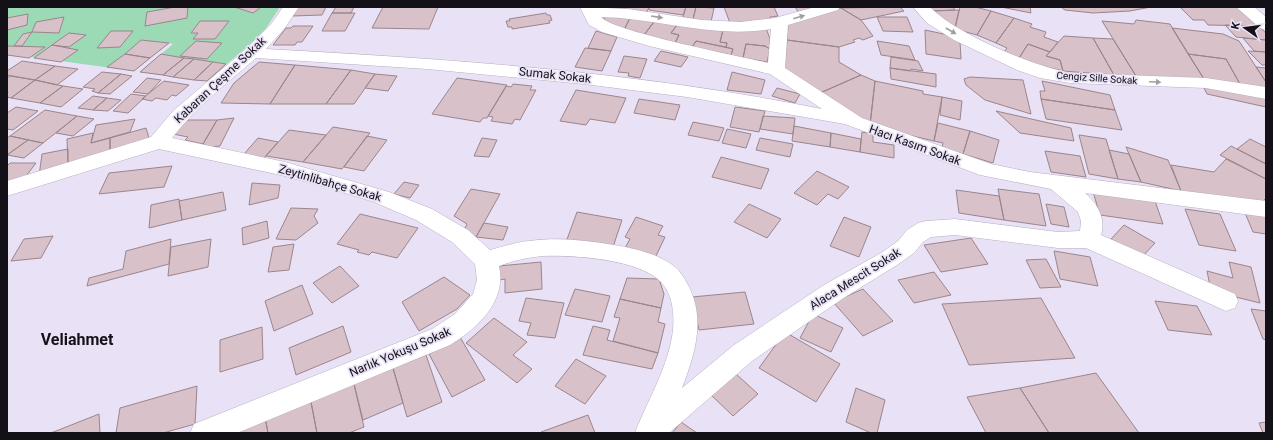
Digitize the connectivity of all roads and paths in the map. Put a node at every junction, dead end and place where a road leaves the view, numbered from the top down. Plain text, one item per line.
1 (291, 7) edge
2 (832, 7) edge
3 (920, 7) edge
4 (1244, 7) edge
5 (589, 10) edge
6 (780, 22) junction
7 (1266, 25) edge
8 (252, 53) junction
9 (776, 70) junction
10 (1266, 93) edge
11 (855, 122) junction
12 (158, 142) junction
13 (1057, 183) junction
14 (7, 189) edge
15 (1266, 209) edge
16 (1088, 239) junction
17 (486, 260) junction
18 (1226, 301) dead end
19 (204, 433) edge
20 (648, 433) edge

1 - 8 street, Kabaran Çeşme Sokak
6 -> 2 street
3 -> 10 street, Cengiz Sille Sokak
4 - 7 street
5 -> 6 street
5 - 9 street, Hacı Kasım Sokak
6 - 9 street
8 - 11 street, Sumak Sokak
8 - 12 street, Kabaran Çeşme Sokak
9 - 11 street, Hacı Kasım Sokak
11 - 13 street, Hacı Kasım Sokak
12 - 14 street
12 - 17 street, Zeytinlibahçe Sokak
13 - 15 street, Hacı Kasım Sokak
13 - 16 street
16 - 18 street, Alaca Mescit Sokak
16 - 20 street, Alaca Mescit Sokak
17 - 19 street, Narlık Yokuşu Sokak
17 - 20 street

